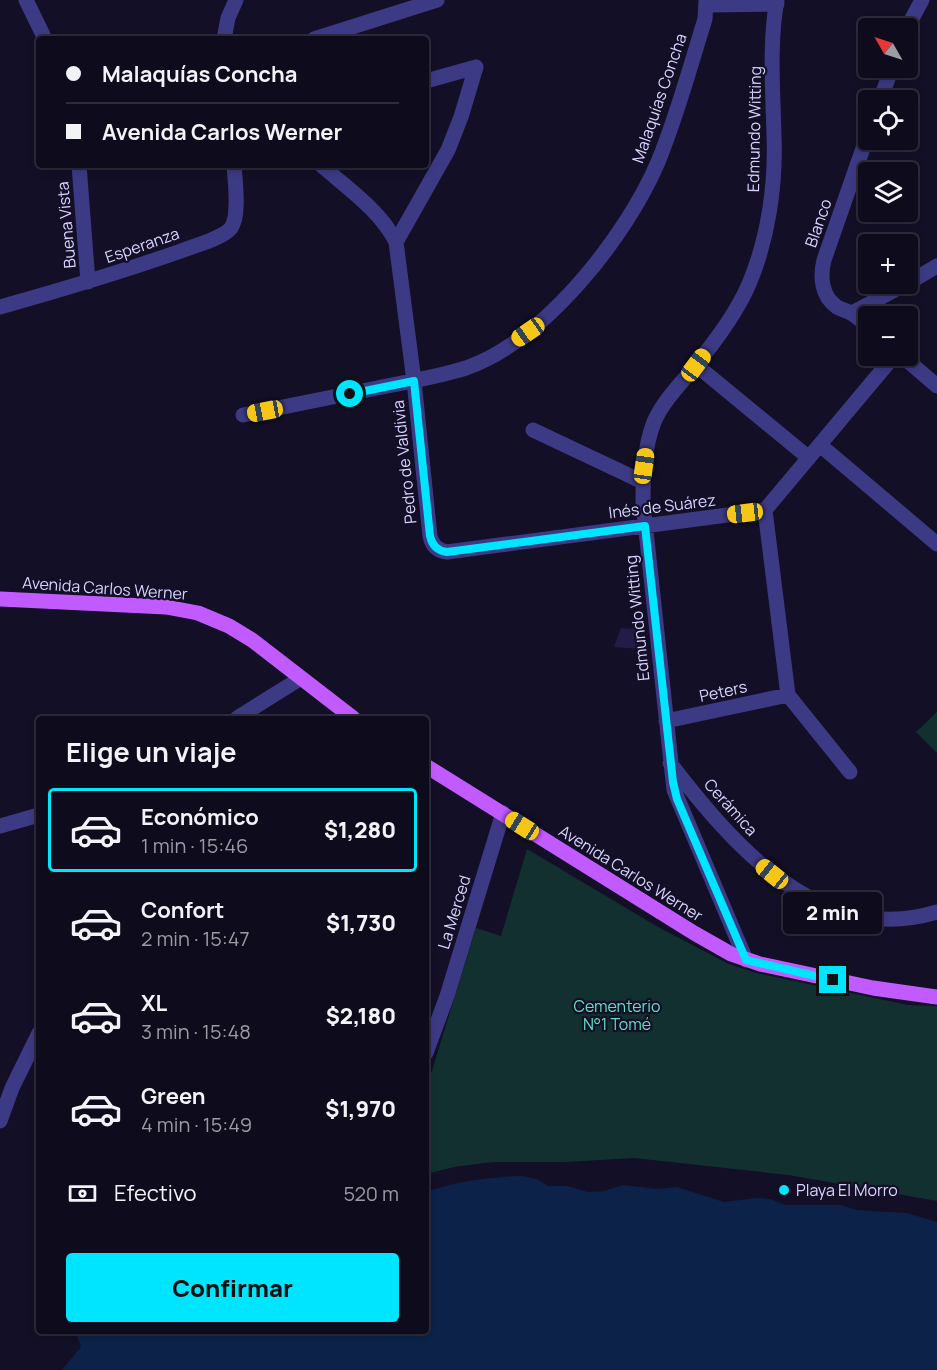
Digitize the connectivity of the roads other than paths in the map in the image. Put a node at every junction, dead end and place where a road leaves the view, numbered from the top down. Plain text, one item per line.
1 (26, 0) edge
2 (236, 0) edge
3 (437, 0) edge
4 (922, 0) edge
5 (706, 2) edge
6 (749, 2) edge
7 (777, 2) edge
8 (912, 18) edge
9 (44, 36) edge
10 (225, 36) edge
11 (323, 36) edge
12 (429, 80) edge
13 (862, 150) edge
14 (79, 168) edge
15 (234, 168) edge
16 (324, 168) edge
17 (396, 242) junction
18 (937, 266) edge
19 (918, 277) edge
20 (88, 282) junction
21 (887, 294) edge
22 (0, 307) edge
23 (852, 313) junction
24 (858, 318) edge
25 (696, 365) junction
26 (886, 366) edge
27 (914, 366) edge
28 (414, 381) junction
29 (937, 386) edge
30 (243, 415) dead end
31 (533, 430) dead end
32 (820, 445) junction
33 (809, 458) junction
34 (643, 482) junction
35 (765, 510) junction
36 (645, 526) junction
37 (937, 544) edge
38 (436, 548) joint
39 (0, 599) edge
40 (301, 678) junction
41 (788, 695) junction
42 (240, 716) edge
43 (350, 716) edge
44 (666, 721) junction
45 (670, 763) junction
46 (429, 768) edge
47 (850, 772) dead end
48 (503, 813) junction
49 (36, 816) edge
50 (0, 826) edge
51 (937, 912) edge
52 (746, 960) junction
53 (937, 997) edge
54 (36, 1044) edge
55 (429, 1045) edge
56 (31, 1062) edge
57 (0, 1121) edge

1 - 9 street
2 - 10 street
3 - 11 street
4 - 8 street
5 - 6 street
5 - 28 street, Malaquías Concha
6 - 7 street
7 - 25 street, Edmundo Witting
12 - 17 street
13 - 23 street, Blanco
14 - 20 street, Buena Vista
15 - 20 street, Esperanza
16 - 17 street
17 - 28 street, Pedro de Valdivia
18 - 19 street
20 - 22 street, Esperanza
21 - 23 street
23 - 24 street, Blanco
25 - 33 street
25 - 34 street, Edmundo Witting
26 - 32 street
27 - 29 street
28 - 30 street, Malaquías Concha
28 - 38 street, Pedro de Valdivia
31 - 34 street
32 - 33 street
32 - 37 street
33 - 35 street
34 - 36 street, Edmundo Witting
35 - 36 street, Inés de Suárez
35 - 41 street
36 - 38 street, Inés de Suárez
36 - 44 street, Edmundo Witting
39 - 40 main road, Avenida Carlos Werner
40 - 42 street
40 - 43 main road, Avenida Carlos Werner
41 - 44 street, Peters
41 - 47 street
44 - 45 street, Edmundo Witting
45 - 51 street, Cerámica
45 - 52 street, Edmundo Witting
46 - 48 main road, Avenida Carlos Werner
48 - 52 main road, Avenida Carlos Werner
48 - 55 street, La Merced
49 - 50 street
52 - 53 main road, Avenida Carlos Werner
54 - 56 street
56 - 57 street

